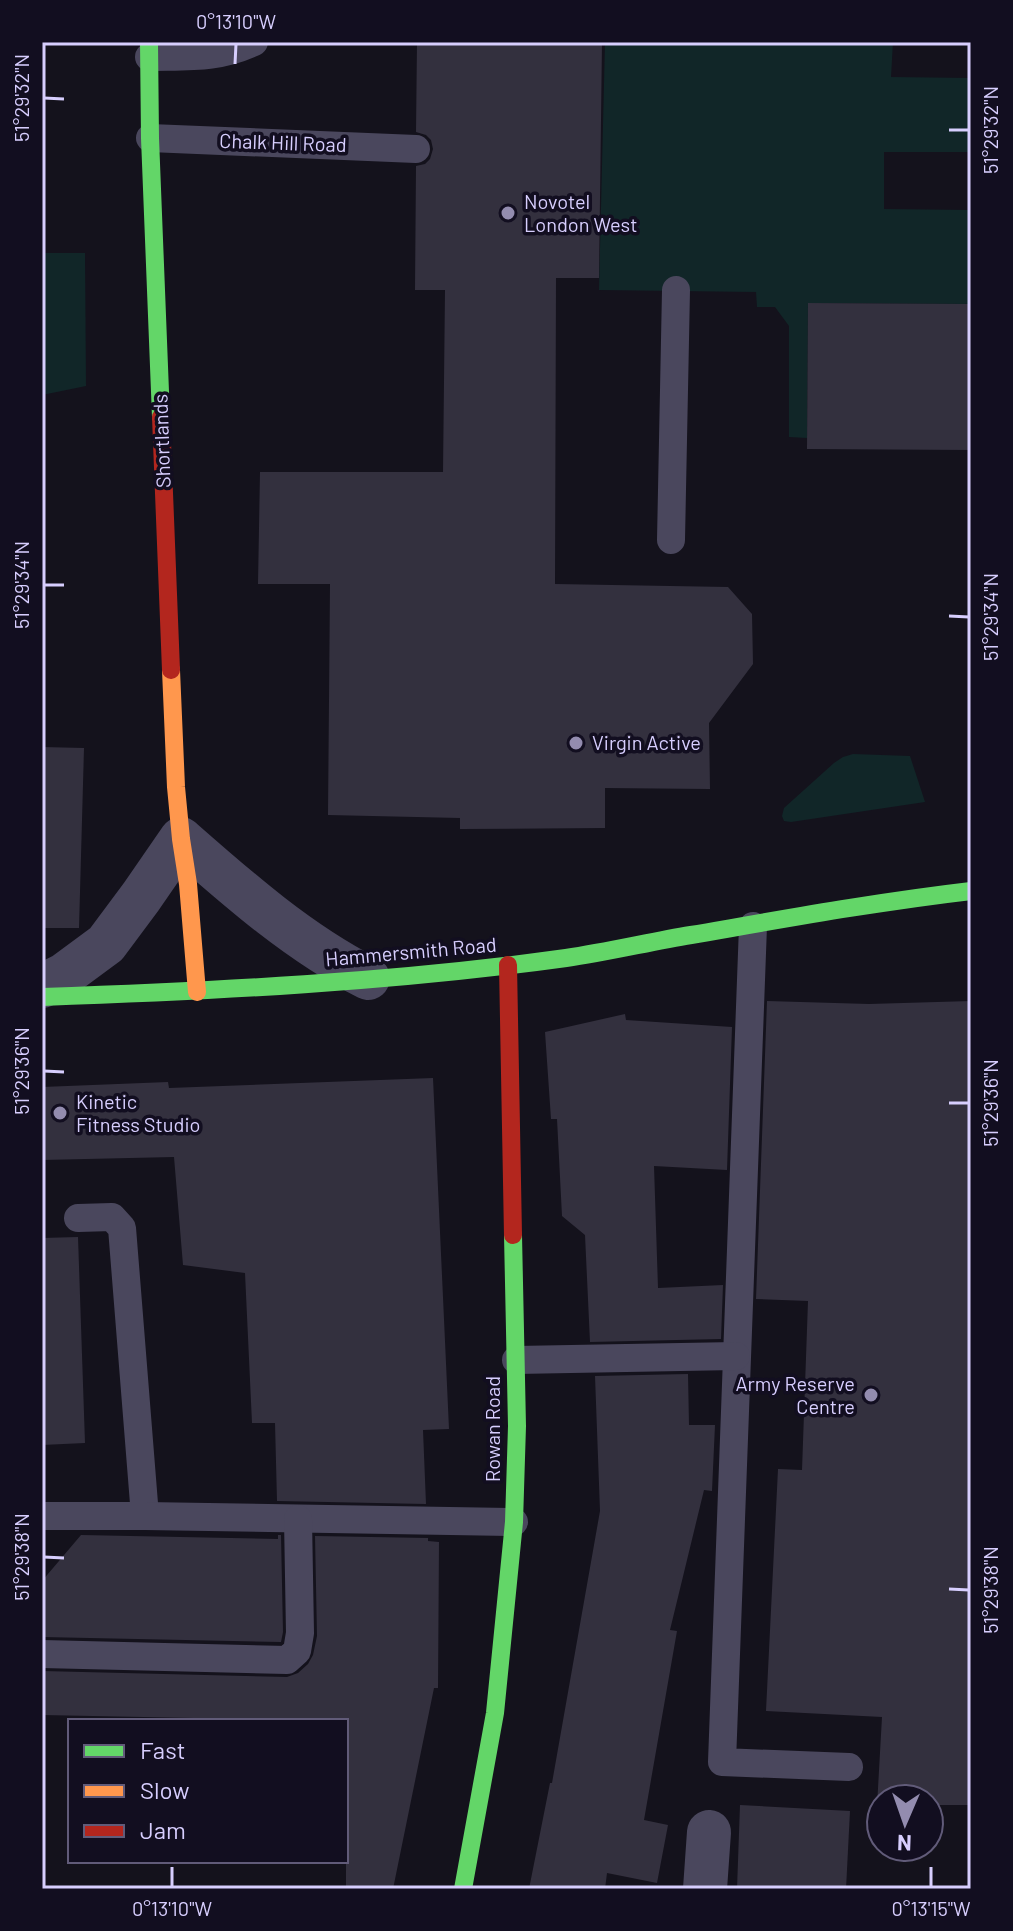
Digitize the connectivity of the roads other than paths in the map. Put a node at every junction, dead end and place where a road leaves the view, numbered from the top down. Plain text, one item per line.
1 (254, 42) edge
2 (149, 50) edge
3 (150, 138) junction
4 (416, 149) dead end
5 (676, 290) dead end
6 (671, 540) dead end
7 (181, 839) junction
8 (971, 891) edge
9 (753, 926) junction
10 (508, 965) junction
11 (368, 978) junction
12 (42, 986) edge
13 (197, 992) junction
14 (42, 997) edge
15 (78, 1218) dead end
16 (736, 1356) junction
17 (516, 1360) junction
18 (42, 1516) edge
19 (145, 1516) junction
20 (298, 1519) junction
21 (514, 1522) junction
22 (42, 1654) edge
23 (849, 1767) dead end
24 (709, 1832) dead end
25 (463, 1889) edge
26 (705, 1889) edge

1 - 2 lane
2 - 3 street, Shortlands
3 - 4 lane, Chalk Hill Road
3 - 7 street, Shortlands
5 - 6 lane
7 - 11 street
7 - 12 street
7 - 13 street, Shortlands
8 - 9 street, Hammersmith Road
9 - 10 street, Hammersmith Road
9 - 16 lane
10 - 11 street, Hammersmith Road
10 - 17 street, Rowan Road
11 - 13 street, Hammersmith Road
13 - 14 street, Hammersmith Road
15 - 19 lane
16 - 17 lane
16 - 23 lane
17 - 21 street, Rowan Road
18 - 19 lane
19 - 20 lane
20 - 21 lane
20 - 22 lane
21 - 25 street, Rowan Road
24 - 26 street

